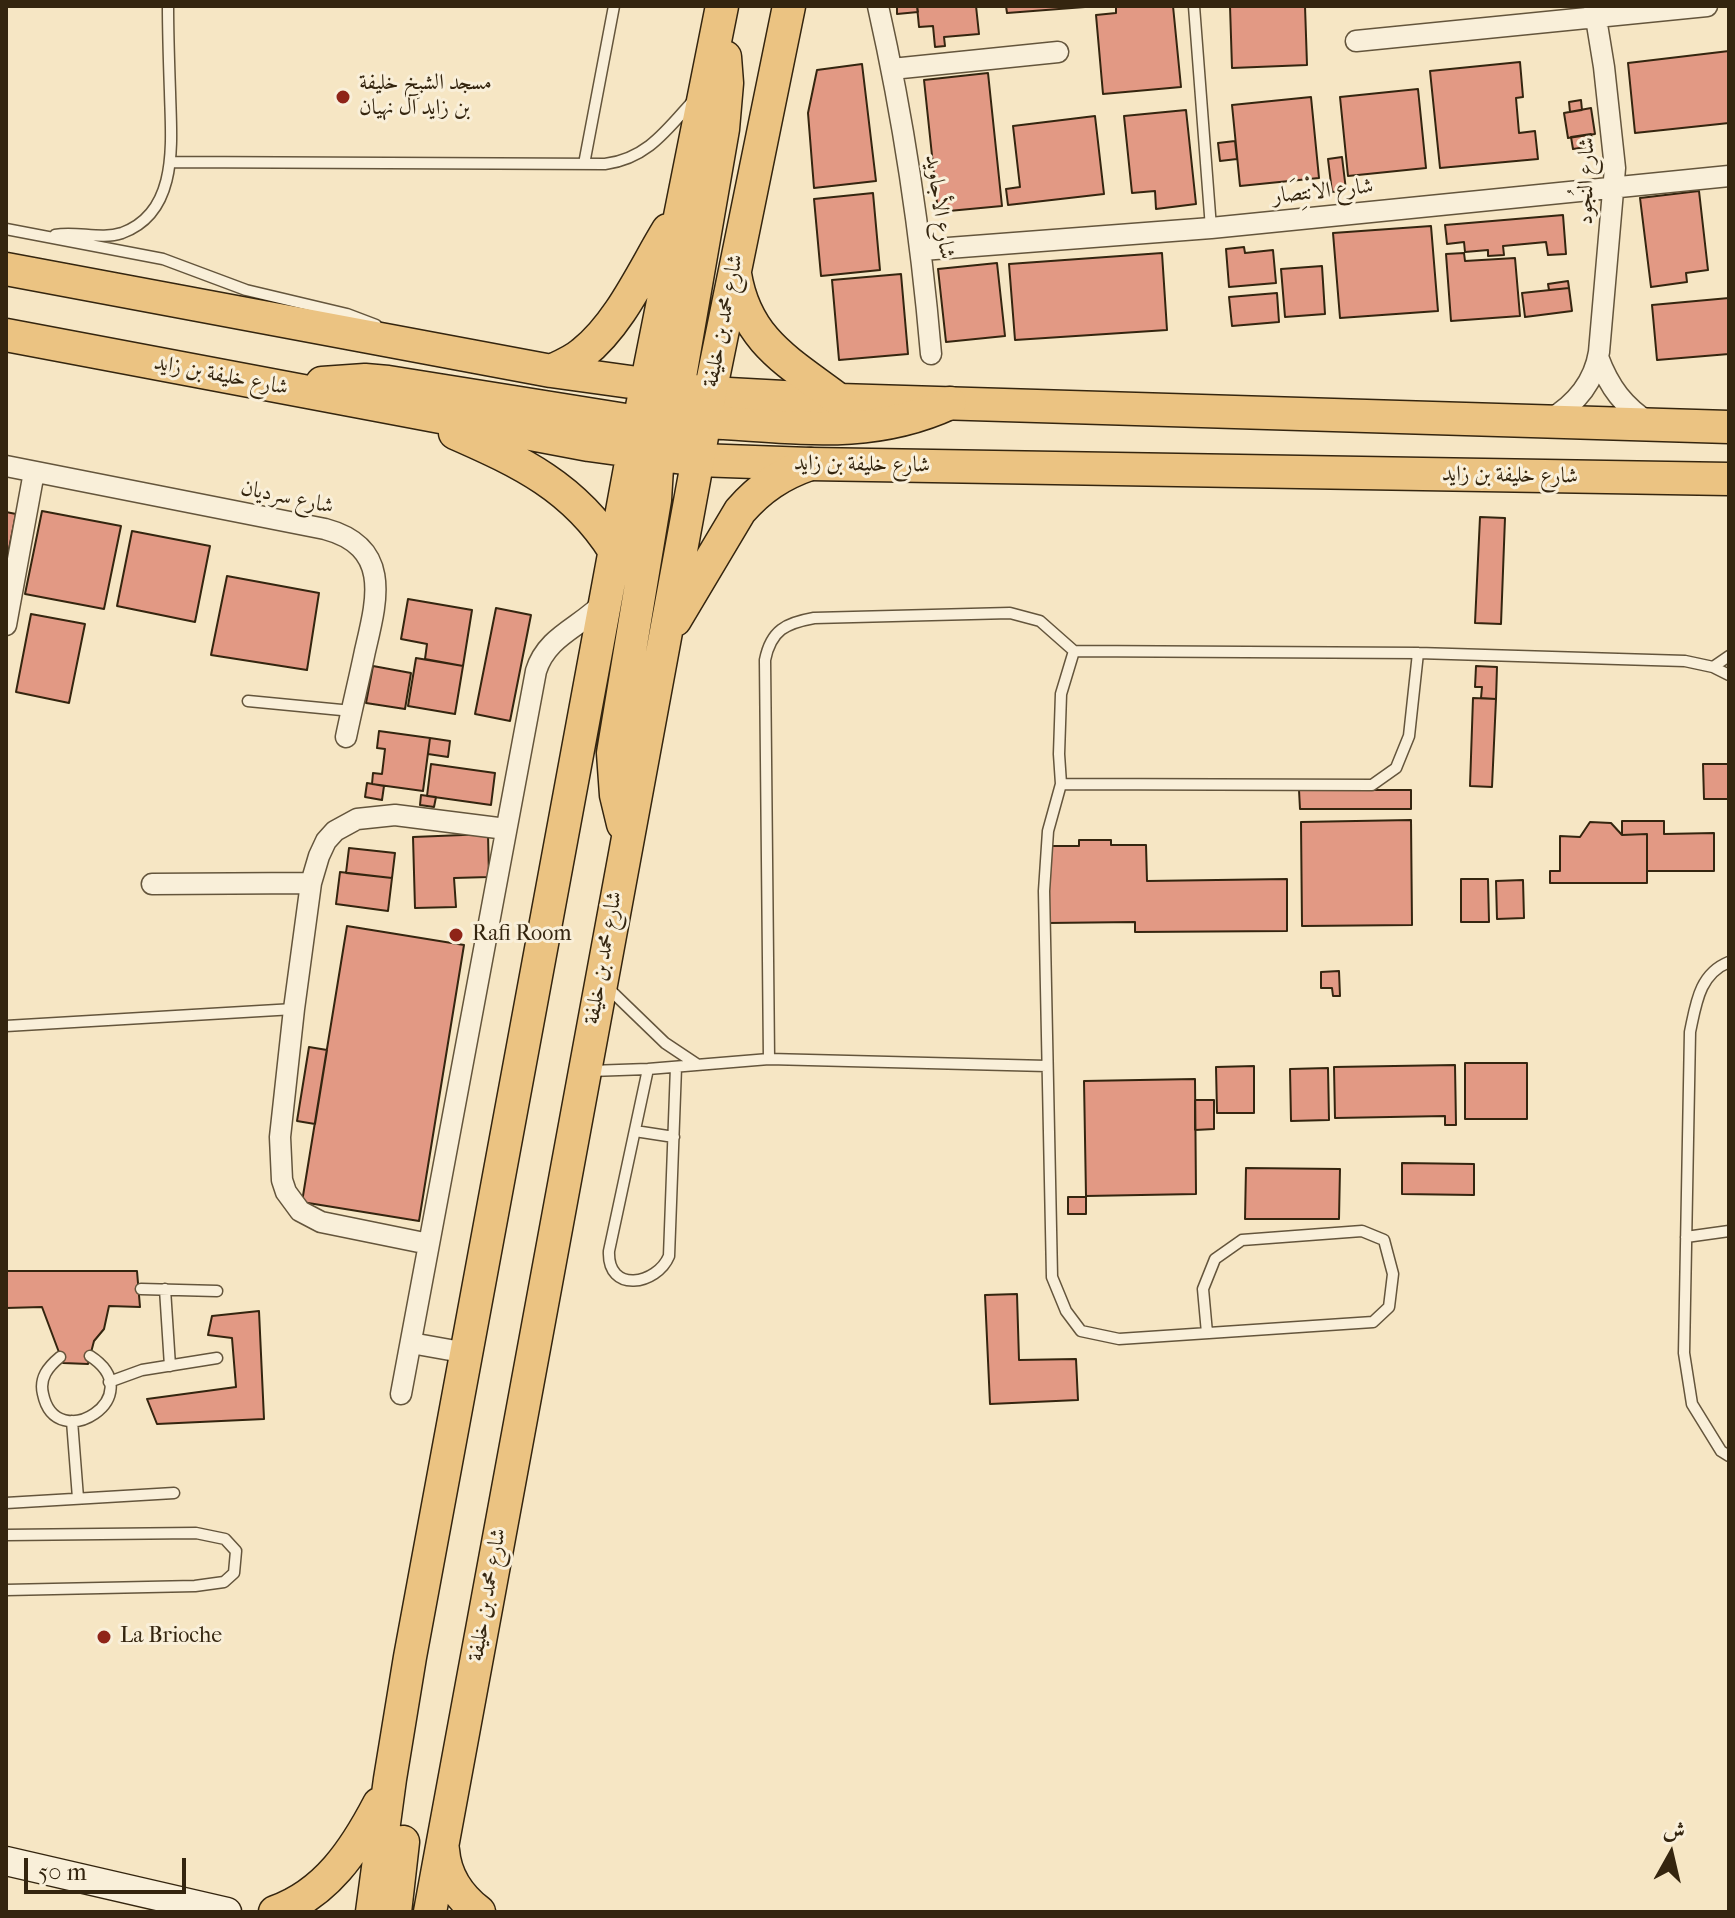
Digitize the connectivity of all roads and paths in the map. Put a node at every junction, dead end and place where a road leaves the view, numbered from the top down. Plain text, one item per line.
1 (168, 6) edge
2 (614, 6) edge
3 (789, 6) edge
4 (878, 6) edge
5 (1194, 6) edge
6 (1707, 6) edge
7 (1595, 12) edge
8 (720, 18) edge
9 (1356, 41) dead end
10 (1058, 52) dead end
11 (892, 69) junction
12 (706, 86) junction
13 (170, 162) junction
14 (584, 164) junction
15 (1729, 176) edge
16 (1615, 186) junction
17 (681, 206) junction
18 (1211, 228) junction
19 (6, 229) edge
20 (46, 237) junction
21 (922, 250) junction
22 (734, 267) junction
23 (6, 269) edge
24 (6, 335) edge
25 (416, 347) junction
26 (931, 354) dead end
27 (1598, 357) junction
28 (551, 371) junction
29 (646, 384) junction
30 (298, 391) junction
31 (839, 400) junction
32 (950, 403) junction
33 (404, 410) junction
34 (670, 422) junction
35 (1546, 422) junction
36 (1655, 426) junction
37 (1729, 427) edge
38 (698, 460) junction
39 (810, 464) junction
40 (6, 466) edge
41 (34, 472) junction
42 (1729, 479) edge
43 (614, 550) junction
44 (605, 601) junction
45 (6, 624) edge
46 (663, 642) junction
47 (1074, 651) junction
48 (1418, 653) junction
49 (1729, 656) edge
50 (1713, 667) junction
51 (1729, 675) edge
52 (248, 701) dead end
53 (352, 711) junction
54 (346, 737) dead end
55 (1061, 784) junction
56 (506, 829) junction
57 (627, 834) junction
58 (311, 883) junction
59 (152, 884) dead end
60 (1729, 962) edge
61 (600, 981) junction
62 (294, 1009) junction
63 (6, 1026) edge
64 (769, 1059) junction
65 (698, 1065) junction
66 (1047, 1066) junction
67 (676, 1067) junction
68 (648, 1069) junction
69 (583, 1071) junction
70 (635, 1131) junction
71 (674, 1137) junction
72 (1729, 1231) edge
73 (1686, 1237) junction
74 (429, 1244) junction
75 (141, 1289) dead end
76 (165, 1289) junction
77 (217, 1291) dead end
78 (1207, 1333) junction
79 (411, 1343) junction
80 (467, 1353) junction
81 (90, 1356) dead end
82 (60, 1357) dead end
83 (217, 1358) dead end
84 (170, 1366) junction
85 (109, 1382) junction
86 (401, 1394) dead end
87 (72, 1421) junction
88 (1729, 1456) edge
89 (174, 1493) dead end
90 (78, 1498) junction
91 (6, 1503) edge
92 (6, 1535) edge
93 (6, 1590) edge
94 (410, 1657) junction
95 (390, 1779) junction
96 (442, 1843) junction
97 (6, 1861) edge
98 (227, 1912) edge
99 (275, 1912) edge
100 (372, 1912) edge
101 (395, 1912) edge
102 (430, 1912) edge
103 (479, 1912) edge

1 - 13 lane
2 - 14 lane
3 - 22 main road, شارع محمد بن خليفة
4 - 11 street, شارع الأجاويد
5 - 18 lane
6 - 7 street
7 - 9 street
7 - 16 street, شارع النُجود
8 - 12 main road, شارع محمد بن خليفة
8 - 34 main road
10 - 11 street
11 - 21 street, شارع الأجاويد
12 - 14 lane
12 - 17 main road, شارع محمد بن خليفة
13 - 14 lane
13 - 20 lane
15 - 16 street, شارع الانْتِصَار
16 - 18 street, شارع الانْتِصَار
16 - 27 street, شارع النُجود
17 - 28 main road
17 - 29 main road, شارع محمد بن خليفة
18 - 21 street, شارع الانْتِصَار
19 - 20 lane
20 - 25 lane
21 - 26 street, شارع الأجاويد
22 - 31 main road
22 - 34 main road, شارع محمد بن خليفة
23 - 25 main road
24 - 30 main road, شارع خليفة بن زايد
25 - 28 main road
27 - 35 street, شارع النُجود
27 - 36 street
28 - 29 main road
29 - 34 main road, شارع محمد بن خليفة
30 - 33 main road, شارع خليفة بن زايد
30 - 34 main road
31 - 32 main road, شارع خليفة بن زايد
31 - 34 main road, شارع خليفة بن زايد
32 - 34 main road
32 - 35 main road, شارع خليفة بن زايد
33 - 34 main road, شارع خليفة بن زايد
33 - 43 main road
34 - 38 main road, شارع محمد بن خليفة
34 - 43 main road, شارع محمد بن خليفة
34 - 57 main road
35 - 36 main road, شارع خليفة بن زايد
36 - 37 main road, شارع خليفة بن زايد
38 - 39 main road, شارع خليفة بن زايد
38 - 46 main road, شارع محمد بن خليفة
39 - 42 main road, شارع خليفة بن زايد
39 - 46 main road
40 - 41 street, شارع سرديان
41 - 45 street
41 - 53 street, شارع سرديان
43 - 44 main road, شارع محمد بن خليفة
44 - 56 street
44 - 80 main road, شارع محمد بن خليفة
46 - 57 main road, شارع محمد بن خليفة
47 - 48 lane
47 - 55 lane
47 - 64 lane
48 - 50 lane
48 - 55 lane
49 - 50 lane
50 - 51 lane
52 - 53 lane
53 - 54 street, شارع سرديان
55 - 66 lane
56 - 58 street
56 - 74 street
57 - 61 main road, شارع محمد بن خليفة
58 - 59 street
58 - 62 street
60 - 73 lane
61 - 65 lane
61 - 69 main road, شارع محمد بن خليفة
62 - 63 lane
62 - 74 street
64 - 65 lane
64 - 66 lane
65 - 67 lane
66 - 78 lane
67 - 68 lane
67 - 71 lane
68 - 69 lane
68 - 70 lane
69 - 96 main road, شارع محمد بن خليفة
70 - 71 lane
70 - 71 lane
72 - 73 lane
73 - 88 lane
74 - 79 street
75 - 76 lane
76 - 77 lane
76 - 84 lane
78 - 78 lane
79 - 80 street
79 - 86 street
80 - 94 main road, شارع محمد بن خليفة
81 - 85 lane
82 - 87 lane
83 - 84 lane
84 - 85 lane
85 - 87 lane
87 - 90 lane
89 - 90 lane
90 - 91 lane
92 - 93 lane
94 - 95 main road, شارع محمد بن خليفة
94 - 101 main road
95 - 99 main road
95 - 100 main road, شارع محمد بن خليفة
96 - 102 main road, شارع محمد بن خليفة
96 - 103 main road
97 - 98 main road

